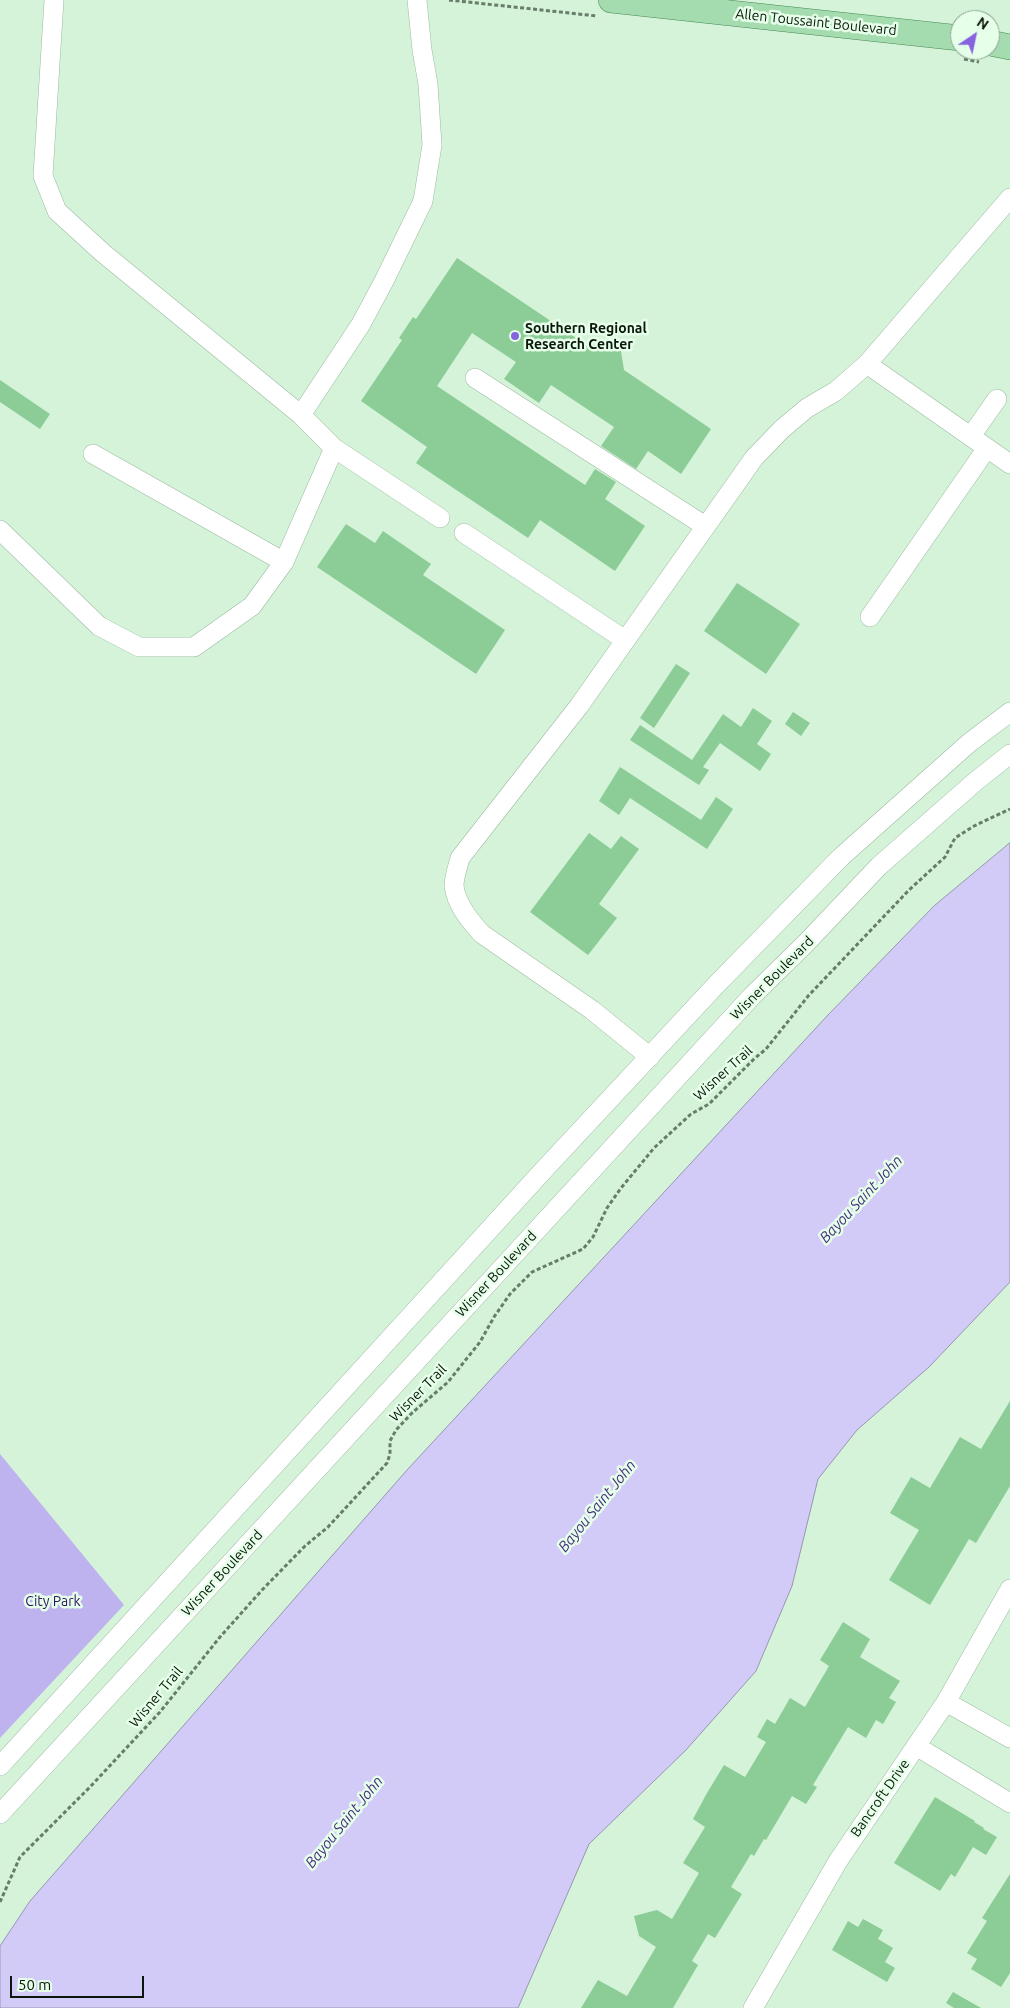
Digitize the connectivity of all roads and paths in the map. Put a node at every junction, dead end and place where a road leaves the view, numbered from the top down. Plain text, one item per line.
1 (54, 0) edge
2 (417, 0) edge
3 (611, 0) edge
4 (730, 6) edge
5 (950, 37) edge
6 (1010, 198) edge
7 (867, 364) junction
8 (475, 378) dead end
9 (997, 399) dead end
10 (301, 415) junction
11 (971, 436) junction
12 (334, 448) junction
13 (987, 448) junction
14 (93, 454) dead end
15 (1010, 464) edge
16 (440, 518) dead end
17 (705, 526) junction
18 (0, 530) edge
19 (464, 533) dead end
20 (284, 562) junction
21 (870, 616) dead end
22 (625, 640) junction
23 (1010, 712) edge
24 (1010, 754) edge
25 (1010, 809) edge
26 (650, 1057) junction
27 (1010, 1589) edge
28 (946, 1702) junction
29 (1010, 1738) edge
30 (916, 1746) junction
31 (0, 1766) edge
32 (1010, 1803) edge
33 (0, 1814) edge
34 (0, 1902) edge
35 (753, 2008) edge

1 - 10 street
2 - 10 street
3 - 4 main road, Allen Toussaint Boulevard
4 - 5 main road, Allen Toussaint Boulevard
6 - 7 street
7 - 11 street
7 - 17 street
8 - 17 street
9 - 11 street
10 - 12 street
11 - 13 street
12 - 16 street
12 - 20 street
13 - 15 street
13 - 21 street
14 - 20 street
17 - 22 street
18 - 20 street
19 - 22 street
22 - 26 street
23 - 26 street
24 - 33 street, Wisner Boulevard
25 - 34 path, Wisner Trail
26 - 31 street
27 - 28 street, Bancroft Drive
28 - 29 street
28 - 30 street, Bancroft Drive
30 - 32 street
30 - 35 street, Bancroft Drive

